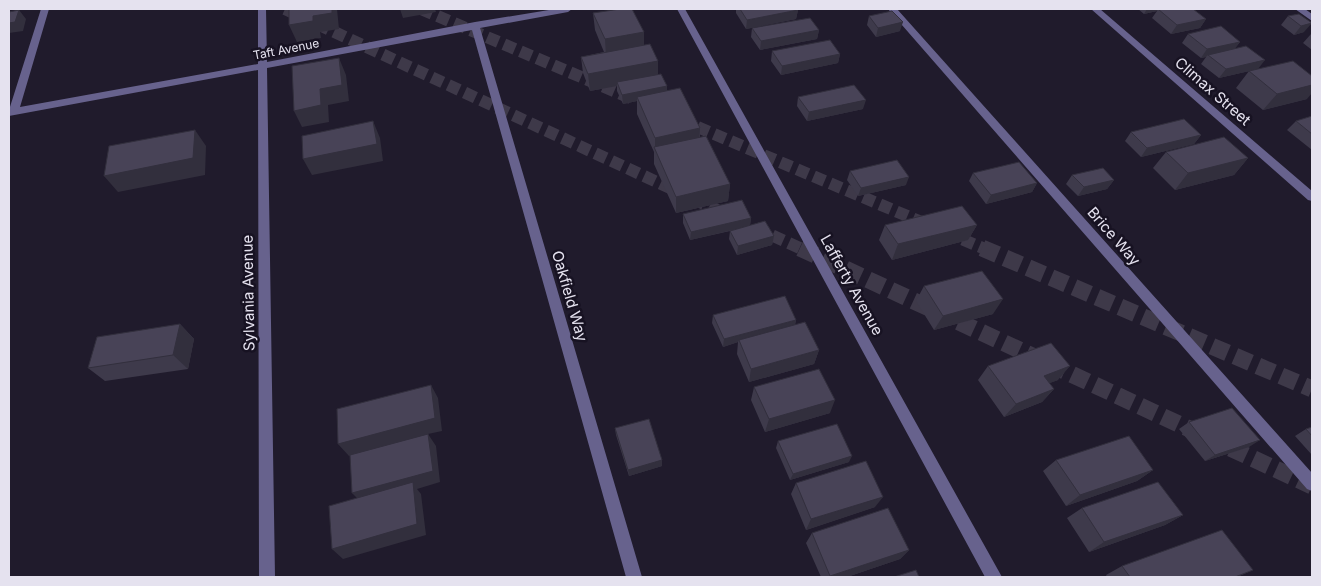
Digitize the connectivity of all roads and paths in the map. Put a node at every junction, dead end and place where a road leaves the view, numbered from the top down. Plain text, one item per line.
1 (45, 9) edge
2 (262, 9) edge
3 (568, 9) edge
4 (681, 9) edge
5 (892, 9) edge
6 (1095, 9) edge
7 (1299, 9) edge
8 (1312, 18) edge
9 (475, 25) junction
10 (263, 66) junction
11 (11, 112) edge
12 (1312, 197) edge
13 (1312, 484) edge
14 (267, 577) edge
15 (634, 577) edge
16 (994, 577) edge

1 - 11 street
2 - 10 street, Sylvania Avenue
3 - 9 street, Taft Avenue
4 - 16 street, Lafferty Avenue
5 - 13 street, Brice Way
6 - 12 street, Climax Street
7 - 8 street
9 - 10 street, Taft Avenue
9 - 15 street, Oakfield Way
10 - 11 street, Taft Avenue
10 - 14 street, Sylvania Avenue

